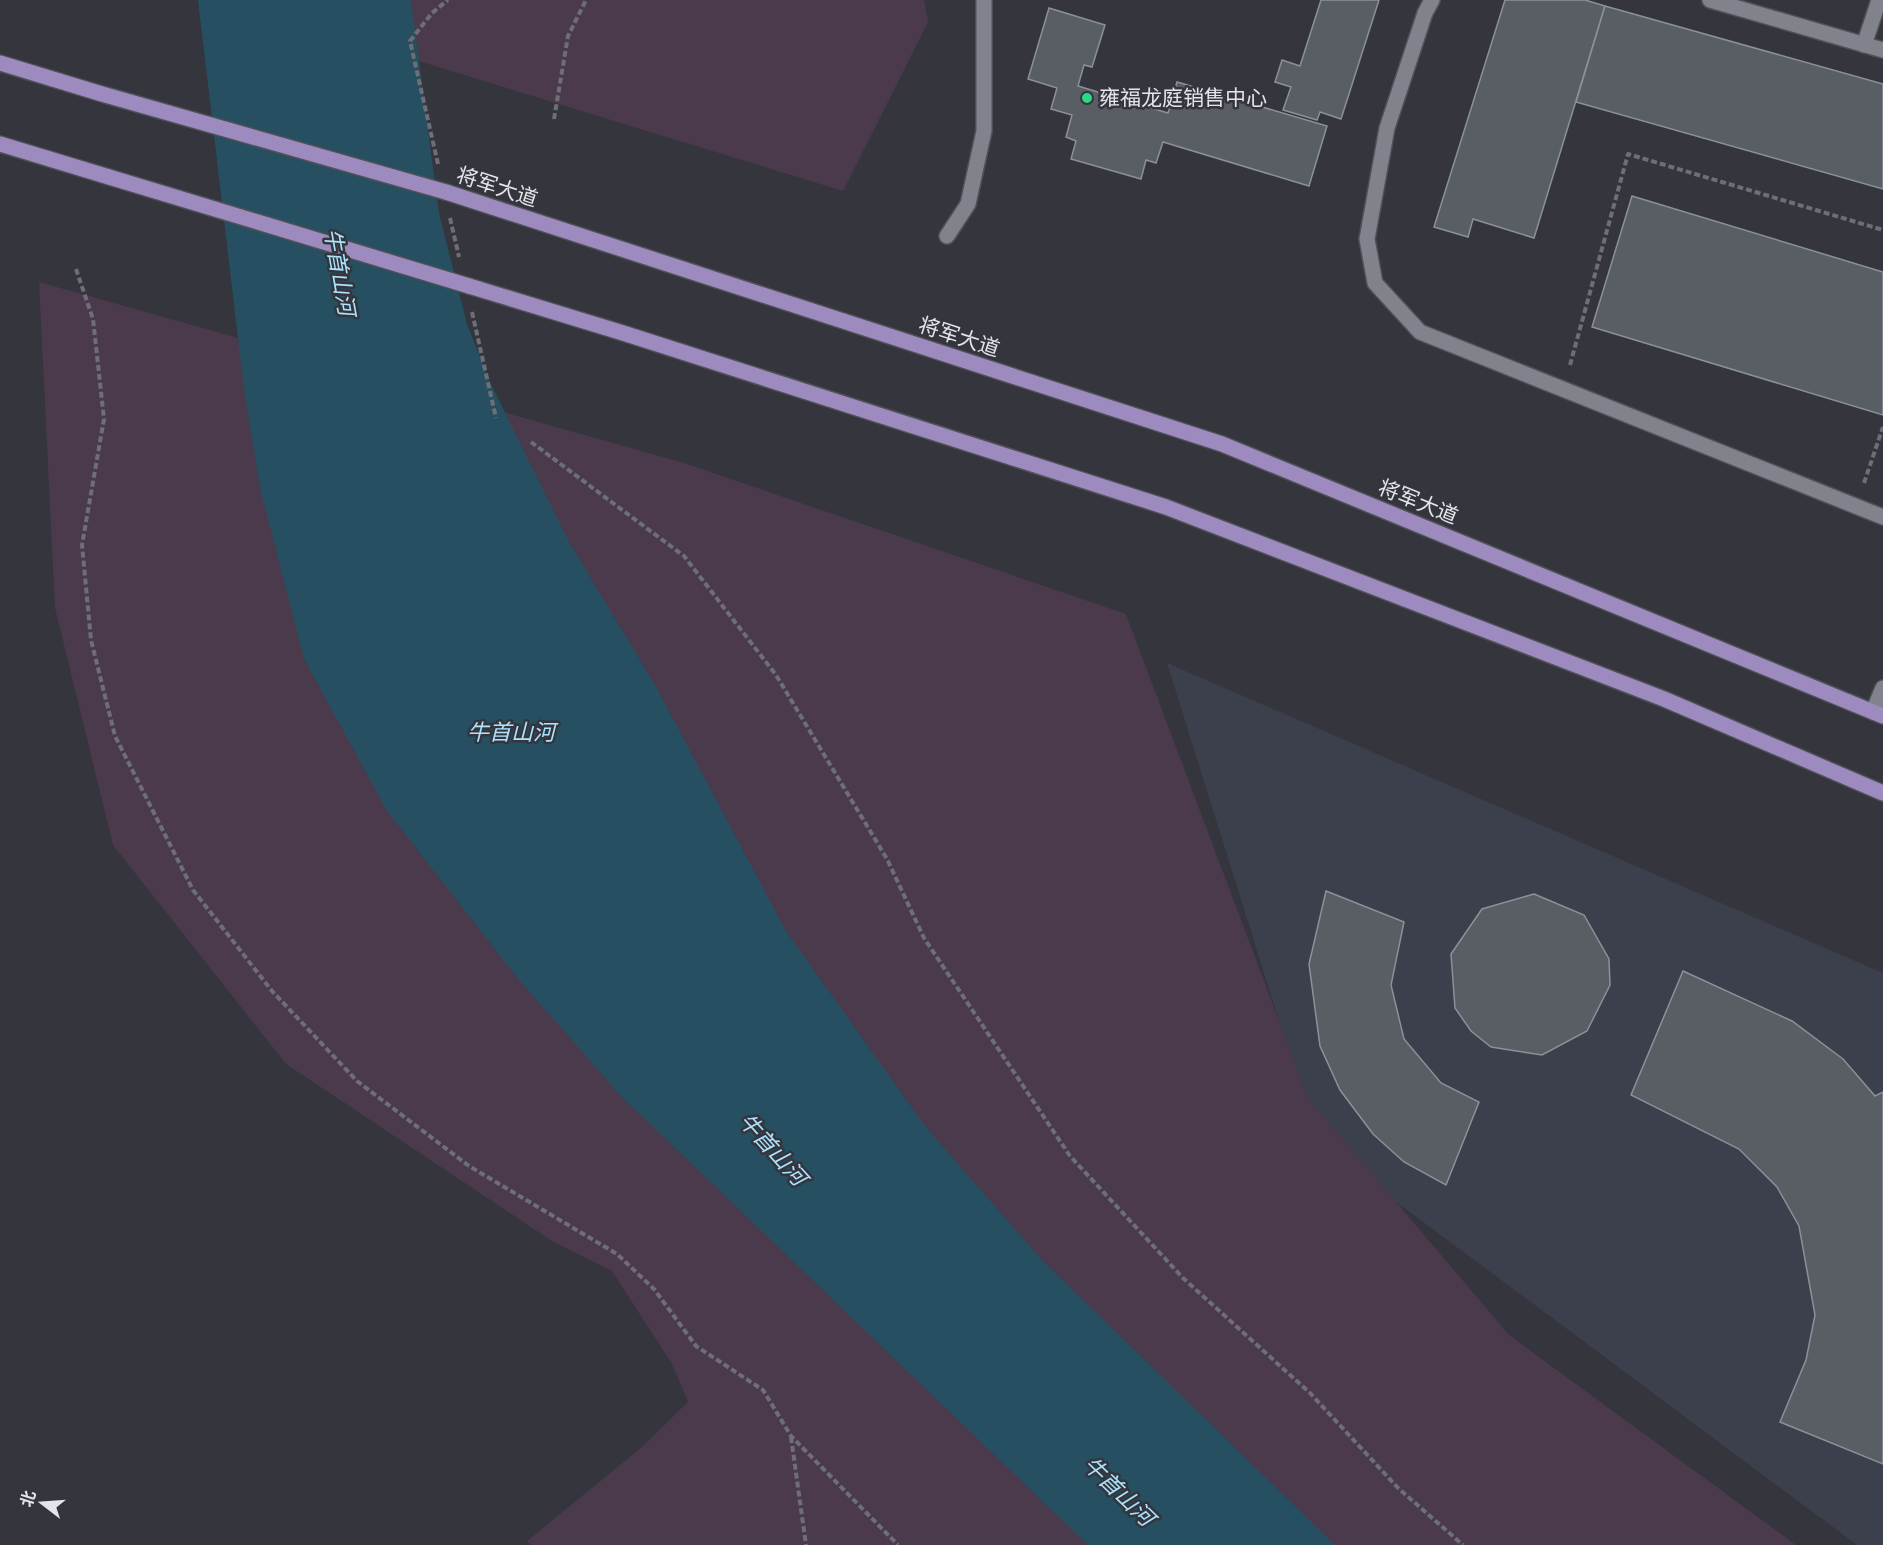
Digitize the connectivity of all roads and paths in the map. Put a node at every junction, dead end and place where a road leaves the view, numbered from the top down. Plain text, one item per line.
1 (448, 0) edge
2 (586, 0) edge
3 (984, 0) edge
4 (1432, 0) edge
5 (1710, 0) edge
6 (1879, 0) edge
7 (1864, 45) junction
8 (1883, 50) edge
9 (0, 63) edge
10 (554, 119) dead end
11 (0, 144) edge
12 (438, 167) dead end
13 (449, 212) dead end
14 (1883, 230) edge
15 (947, 236) dead end
16 (459, 258) dead end
17 (76, 269) dead end
18 (470, 304) dead end
19 (1563, 389) junction
20 (496, 418) dead end
21 (1883, 427) edge
22 (531, 442) dead end
23 (1857, 507) junction
24 (1883, 517) edge
25 (1883, 688) edge
26 (1878, 714) edge
27 (1883, 793) edge
28 (791, 1436) junction
29 (806, 1545) edge
30 (898, 1545) edge
31 (1463, 1545) edge

1 - 12 path
2 - 10 path
3 - 15 street
4 - 19 street
5 - 7 street
6 - 7 street
7 - 8 street
9 - 26 main road, 将军大道, bridge
11 - 27 main road, bridge
13 - 16 path
14 - 19 path
17 - 28 path
18 - 20 path
19 - 23 street
21 - 23 path
22 - 31 path
23 - 24 street
25 - 26 street
28 - 29 path
28 - 30 path

